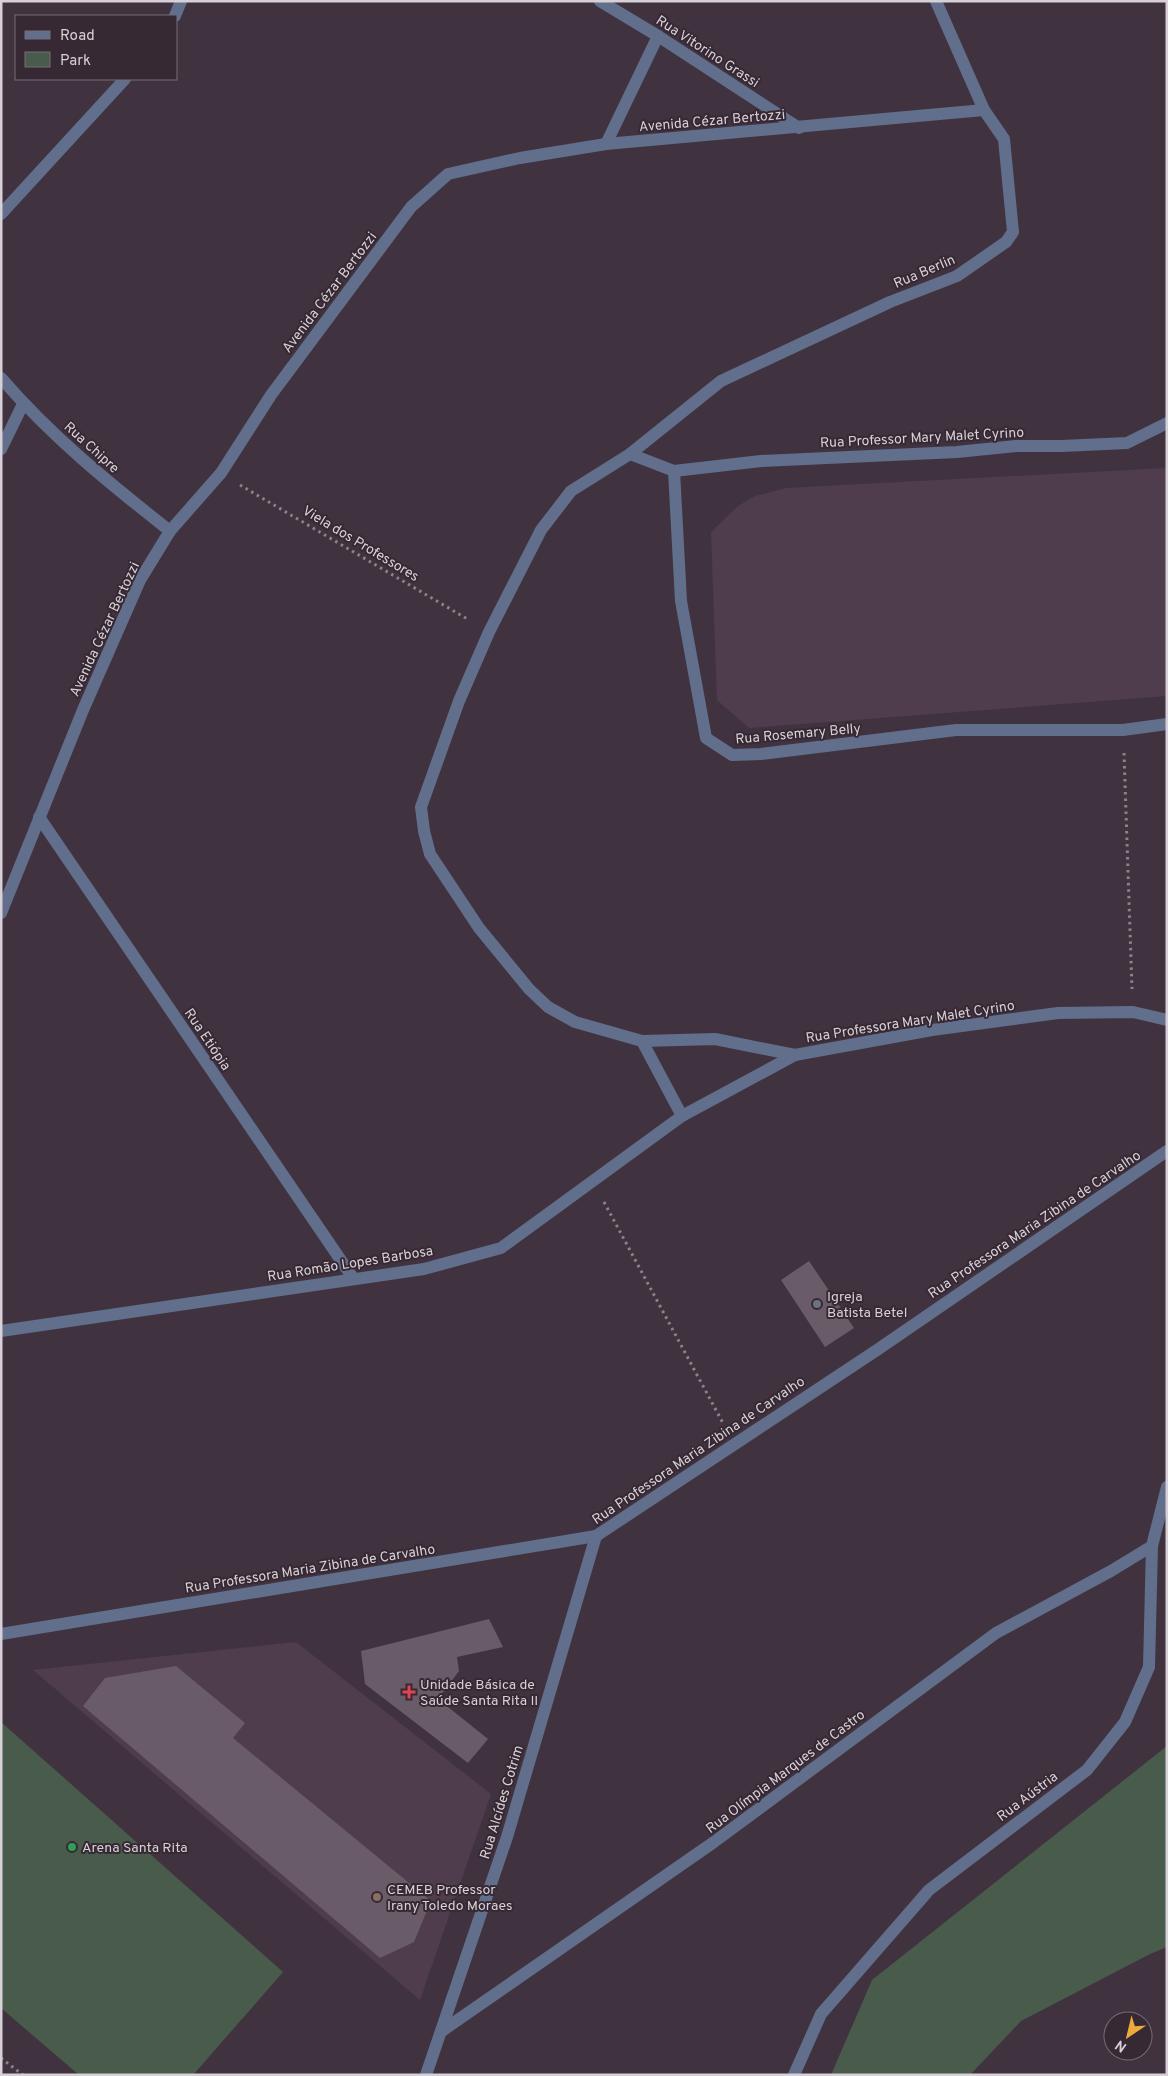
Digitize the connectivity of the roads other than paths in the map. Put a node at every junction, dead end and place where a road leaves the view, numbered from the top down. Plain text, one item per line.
1 (181, 1) edge
2 (600, 1) edge
3 (936, 1) edge
4 (175, 15) edge
5 (658, 36) junction
6 (124, 80) edge
7 (984, 110) junction
8 (799, 128) junction
9 (606, 144) junction
10 (1, 214) edge
11 (1, 378) edge
12 (23, 404) junction
13 (1167, 423) edge
14 (1, 449) edge
15 (630, 454) junction
16 (674, 471) junction
17 (170, 531) junction
18 (1167, 724) edge
19 (39, 817) junction
20 (1, 913) edge
21 (1167, 1020) edge
22 (642, 1041) junction
23 (796, 1055) junction
24 (682, 1116) junction
25 (1167, 1151) edge
26 (353, 1278) junction
27 (1, 1331) edge
28 (1167, 1487) edge
29 (596, 1536) junction
30 (1152, 1546) junction
31 (1, 1634) edge
32 (442, 2031) junction
33 (426, 2075) edge
34 (794, 2075) edge

1 - 4 street
2 - 5 street, Rua Vitorino Grassi
3 - 7 street, Rua Berlin
5 - 8 street, Rua Vitorino Grassi
5 - 9 street
6 - 10 street
7 - 8 street, Avenida Cézar Bertozzi
7 - 15 street, Rua Berlin
8 - 9 street, Avenida Cézar Bertozzi
9 - 17 street, Avenida Cézar Bertozzi
11 - 12 street, Rua Chipre
12 - 14 street
12 - 17 street, Rua Chipre
13 - 16 street, Rua Professor Mary Malet Cyrino
15 - 16 street
15 - 22 street, Rua Professora Mary Malet Cyrino
16 - 18 street, Rua Rosemary Belly
17 - 19 street, Avenida Cézar Bertozzi
19 - 20 street, Avenida Cézar Bertozzi
19 - 26 street, Rua Etiópia
21 - 23 street, Rua Professora Mary Malet Cyrino
22 - 23 street, Rua Professora Mary Malet Cyrino
22 - 24 street
23 - 24 street, Rua Romão Lopes Barbosa
24 - 26 street, Rua Romão Lopes Barbosa
25 - 29 street, Rua Professora Maria Zibina de Carvalho
26 - 27 street, Rua Romão Lopes Barbosa
28 - 30 street, Rua Aústria
29 - 31 street, Rua Professora Maria Zibina de Carvalho
29 - 32 street, Rua Alcídes Cotrim
30 - 32 street, Rua Olímpia Marques de Castro
30 - 34 street, Rua Aústria
32 - 33 street, Rua Alcídes Cotrim

